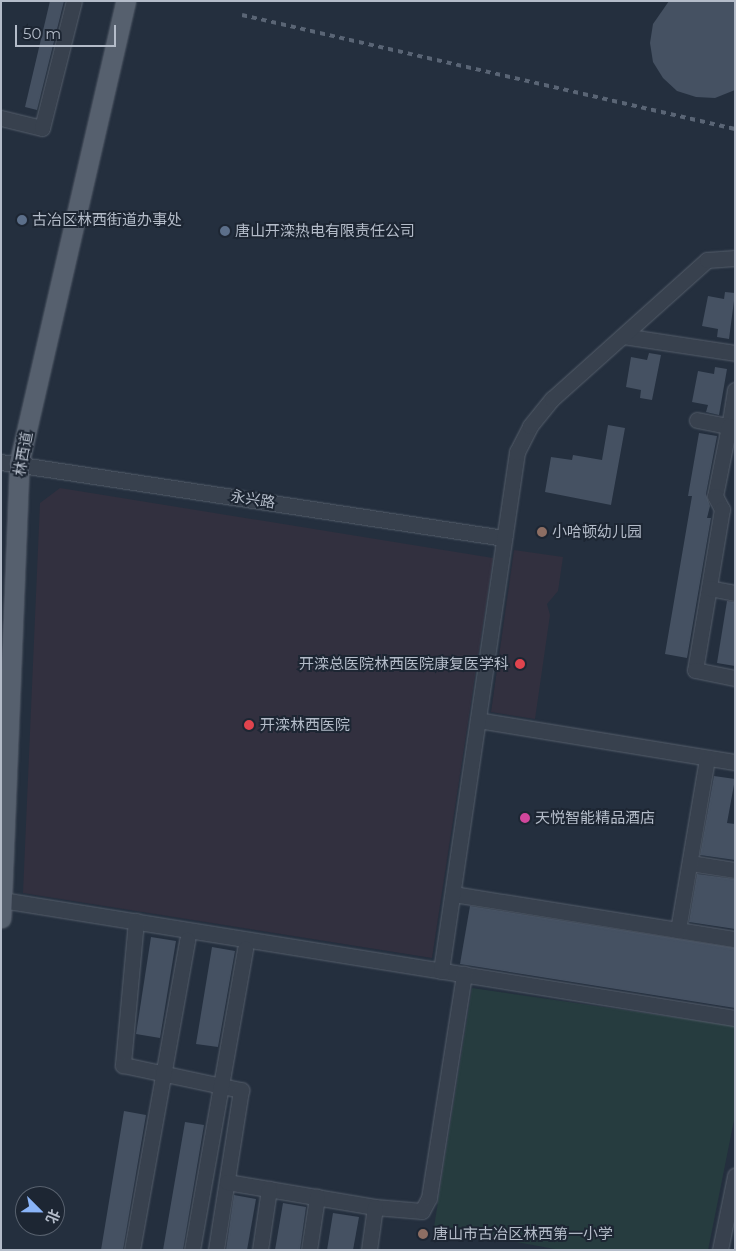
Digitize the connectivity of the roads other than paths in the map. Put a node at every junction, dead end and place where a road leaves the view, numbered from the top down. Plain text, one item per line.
1 (74, 1) edge
2 (126, 1) edge
3 (1, 118) edge
4 (735, 258) edge
5 (623, 336) junction
6 (735, 353) edge
7 (735, 390) edge
8 (697, 420) dead end
9 (732, 426) edge
10 (10, 463) edge
11 (728, 510) edge
12 (504, 538) junction
13 (709, 588) junction
14 (735, 593) edge
15 (6, 635) edge
16 (735, 678) edge
17 (478, 720) junction
18 (708, 758) junction
19 (735, 762) edge
20 (690, 863) junction
21 (735, 870) edge
22 (453, 894) junction
23 (2, 900) edge
24 (1, 918) edge
25 (136, 921) junction
26 (678, 930) junction
27 (735, 939) edge
28 (187, 940) dead end
29 (245, 949) dead end
30 (442, 971) junction
31 (464, 974) junction
32 (735, 1018) edge
33 (163, 1072) junction
34 (222, 1084) junction
35 (735, 1176) edge
36 (227, 1182) junction
37 (269, 1189) junction
38 (317, 1197) junction
39 (375, 1207) junction
40 (132, 1250) edge
41 (192, 1250) edge
42 (216, 1250) edge
43 (260, 1250) edge
44 (309, 1250) edge
45 (369, 1250) edge
46 (720, 1250) edge

1 - 3 street
2 - 10 main road, 林西道
4 - 5 street
5 - 6 street
5 - 12 street
7 - 9 street
8 - 9 street
9 - 11 street
10 - 12 street, 永兴路
10 - 15 main road, 林西道
11 - 13 street
12 - 17 street
13 - 14 street
13 - 16 street
15 - 23 main road, 林西道
17 - 18 street
17 - 22 street
18 - 19 street
18 - 20 street
20 - 21 street
20 - 26 street
22 - 26 street
22 - 30 street
23 - 24 main road, 林西道
23 - 25 street
25 - 30 street
25 - 33 street
26 - 27 street
28 - 33 street
29 - 34 street
30 - 31 street
31 - 32 street
31 - 39 street
33 - 34 street
33 - 40 street
34 - 36 street
34 - 41 street
35 - 46 street
36 - 37 street
36 - 42 street
37 - 38 street
37 - 43 street
38 - 39 street
38 - 44 street
39 - 45 street

